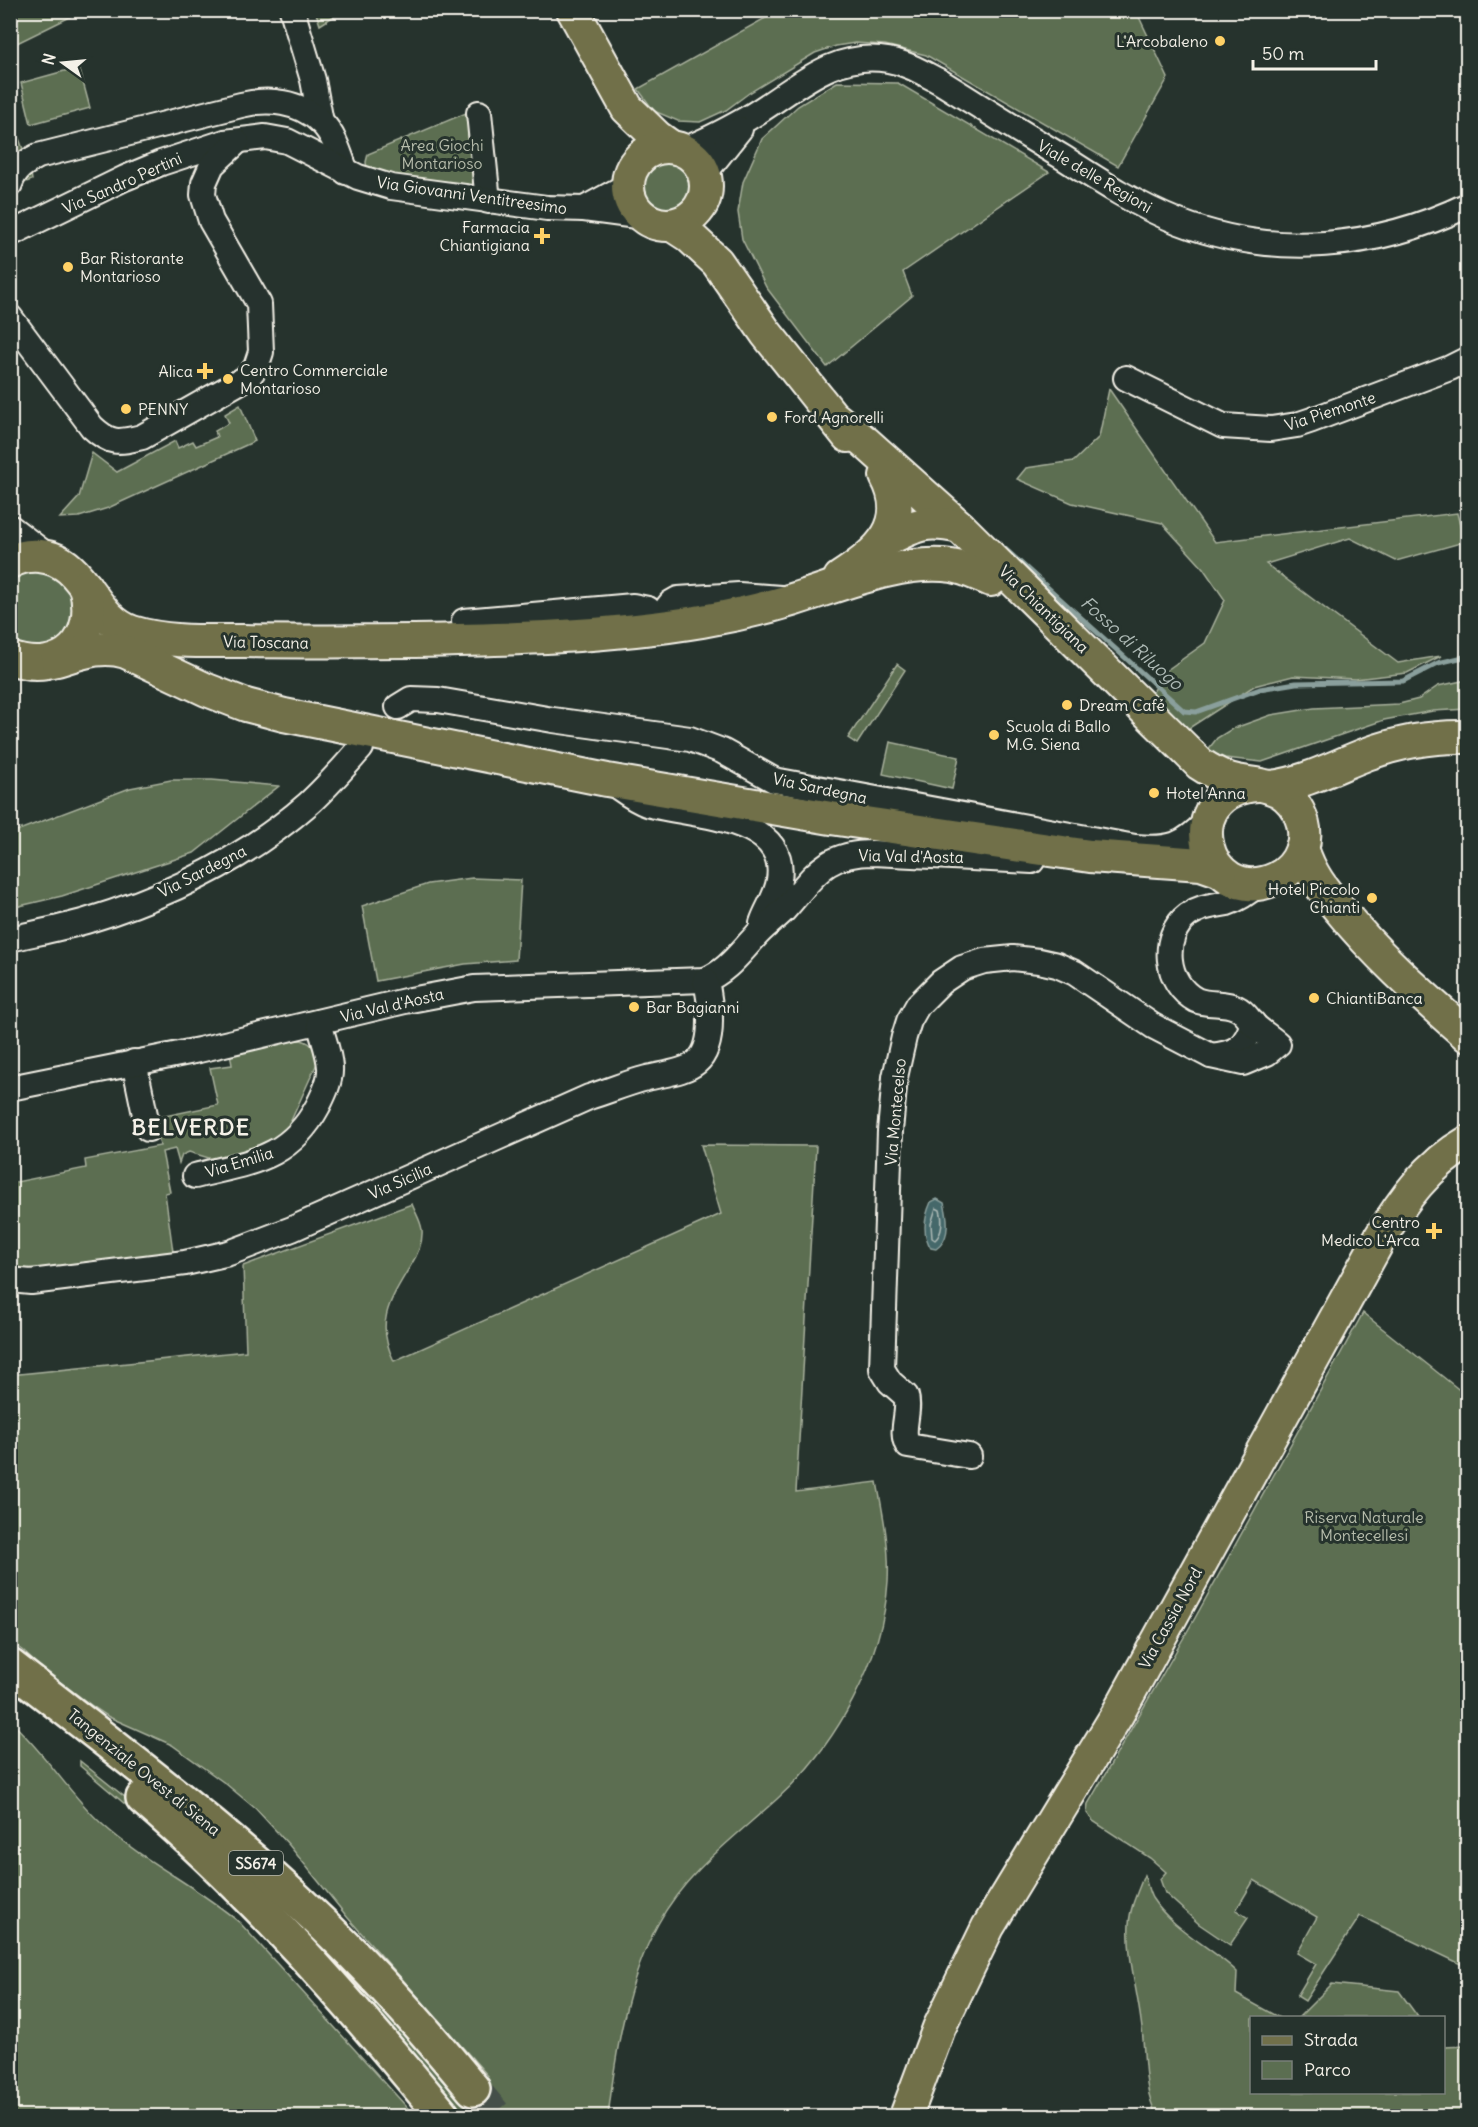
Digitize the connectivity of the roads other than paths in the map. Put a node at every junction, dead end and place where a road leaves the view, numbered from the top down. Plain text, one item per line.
1 (292, 10) edge
2 (573, 10) edge
3 (627, 108) junction
4 (478, 113) dead end
5 (749, 118) junction
6 (321, 122) junction
7 (237, 142) junction
8 (676, 148) junction
9 (38, 156) junction
10 (10, 159) edge
11 (346, 172) junction
12 (704, 174) junction
13 (631, 176) junction
14 (10, 184) edge
15 (488, 201) junction
16 (1467, 205) edge
17 (584, 209) junction
18 (671, 217) junction
19 (10, 234) edge
20 (10, 316) edge
21 (1467, 359) edge
22 (1126, 378) dead end
23 (836, 419) junction
24 (886, 476) junction
25 (944, 519) junction
26 (10, 527) edge
27 (884, 541) junction
28 (48, 557) junction
29 (10, 562) edge
30 (900, 568) junction
31 (991, 580) junction
32 (85, 586) junction
33 (806, 595) junction
34 (10, 658) edge
35 (57, 660) junction
36 (398, 707) dead end
37 (1467, 737) edge
38 (361, 748) dead end
39 (1333, 770) junction
40 (607, 780) junction
41 (1264, 786) junction
42 (1209, 815) junction
43 (1302, 833) junction
44 (1090, 856) junction
45 (1221, 872) junction
46 (1263, 883) junction
47 (1217, 904) junction
48 (1355, 929) junction
49 (760, 931) junction
50 (10, 939) edge
51 (705, 980) junction
52 (319, 1022) junction
53 (1253, 1023) junction
54 (1467, 1036) edge
55 (1211, 1056) junction
56 (134, 1062) junction
57 (10, 1088) edge
58 (148, 1129) dead end
59 (1467, 1142) edge
60 (195, 1176) dead end
61 (10, 1280) edge
62 (969, 1456) dead end
63 (10, 1666) edge
64 (10, 1692) edge
65 (473, 2089) tunnel mouth
66 (442, 2116) edge
67 (906, 2116) edge

1 - 6 street
2 - 3 main road, Via Chiantigiana
3 - 8 main road, Via Chiantigiana
3 - 13 main road, Via Chiantigiana
4 - 15 street
5 - 8 street, Viale delle Regioni
5 - 12 street, Viale delle Regioni
5 - 16 street, Viale delle Regioni
6 - 9 street
6 - 11 street
7 - 11 street, Via Sandro Pertini
7 - 19 street, Via Sandro Pertini
7 - 20 street, Via Sandro Pertini
8 - 12 main road, Via Chiantigiana
8 - 13 main road
9 - 10 street
9 - 14 street
11 - 15 street, Via Giovanni Ventitreesimo
12 - 18 main road
13 - 17 street, Via Giovanni Ventitreesimo
13 - 18 main road, Via Chiantigiana
15 - 17 street, Via Giovanni Ventitreesimo
17 - 18 street, Via Giovanni Ventitreesimo
18 - 23 main road, Via Chiantigiana
21 - 22 street, Via Piemonte
23 - 24 main road, Via Chiantigiana
23 - 25 main road, Via Chiantigiana
24 - 25 main road, Via Chiantigiana
24 - 27 main road, Via Toscana
25 - 27 main road, Via Toscana
25 - 30 main road, Via Toscana
25 - 31 main road, Via Chiantigiana
25 - 41 main road, Via Chiantigiana
26 - 28 street
27 - 33 main road, Via Toscana
28 - 29 main road
28 - 32 main road, Via Toscana
30 - 31 main road, Via Toscana
30 - 33 main road, Via Toscana
31 - 42 main road, Via Chiantigiana
32 - 33 main road, Via Toscana
32 - 35 main road
34 - 35 main road
35 - 40 main road
36 - 42 street, Via Sardegna
37 - 39 main road
38 - 50 street, Via Sardegna
39 - 41 main road
39 - 43 main road
40 - 44 main road
40 - 49 street, Via Val d'Aosta
41 - 42 main road
41 - 43 main road, Via Chiantigiana
42 - 45 main road, Via Chiantigiana
43 - 46 main road
43 - 48 main road, Via Chiantigiana
44 - 45 main road
44 - 49 street, Via Val d'Aosta
45 - 46 main road, Via Chiantigiana
45 - 47 street
46 - 47 street
46 - 48 main road, Via Chiantigiana
47 - 53 street
48 - 54 main road, Via Chiantigiana
49 - 51 street, Via Val d'Aosta
51 - 52 street, Via Val d'Aosta
51 - 61 street, Via Sicilia
52 - 56 street, Via Val d'Aosta
52 - 60 street, Via Emilia
53 - 55 street
53 - 55 street, Via Montecelso
55 - 62 street, Via Montecelso
56 - 57 street, Via Val d'Aosta
56 - 58 street
59 - 67 main road, Via Cassia Nord
63 - 65 highway, Tangenziale Ovest di Siena / SS674
64 - 66 highway, Tangenziale Ovest di Siena / SS674

